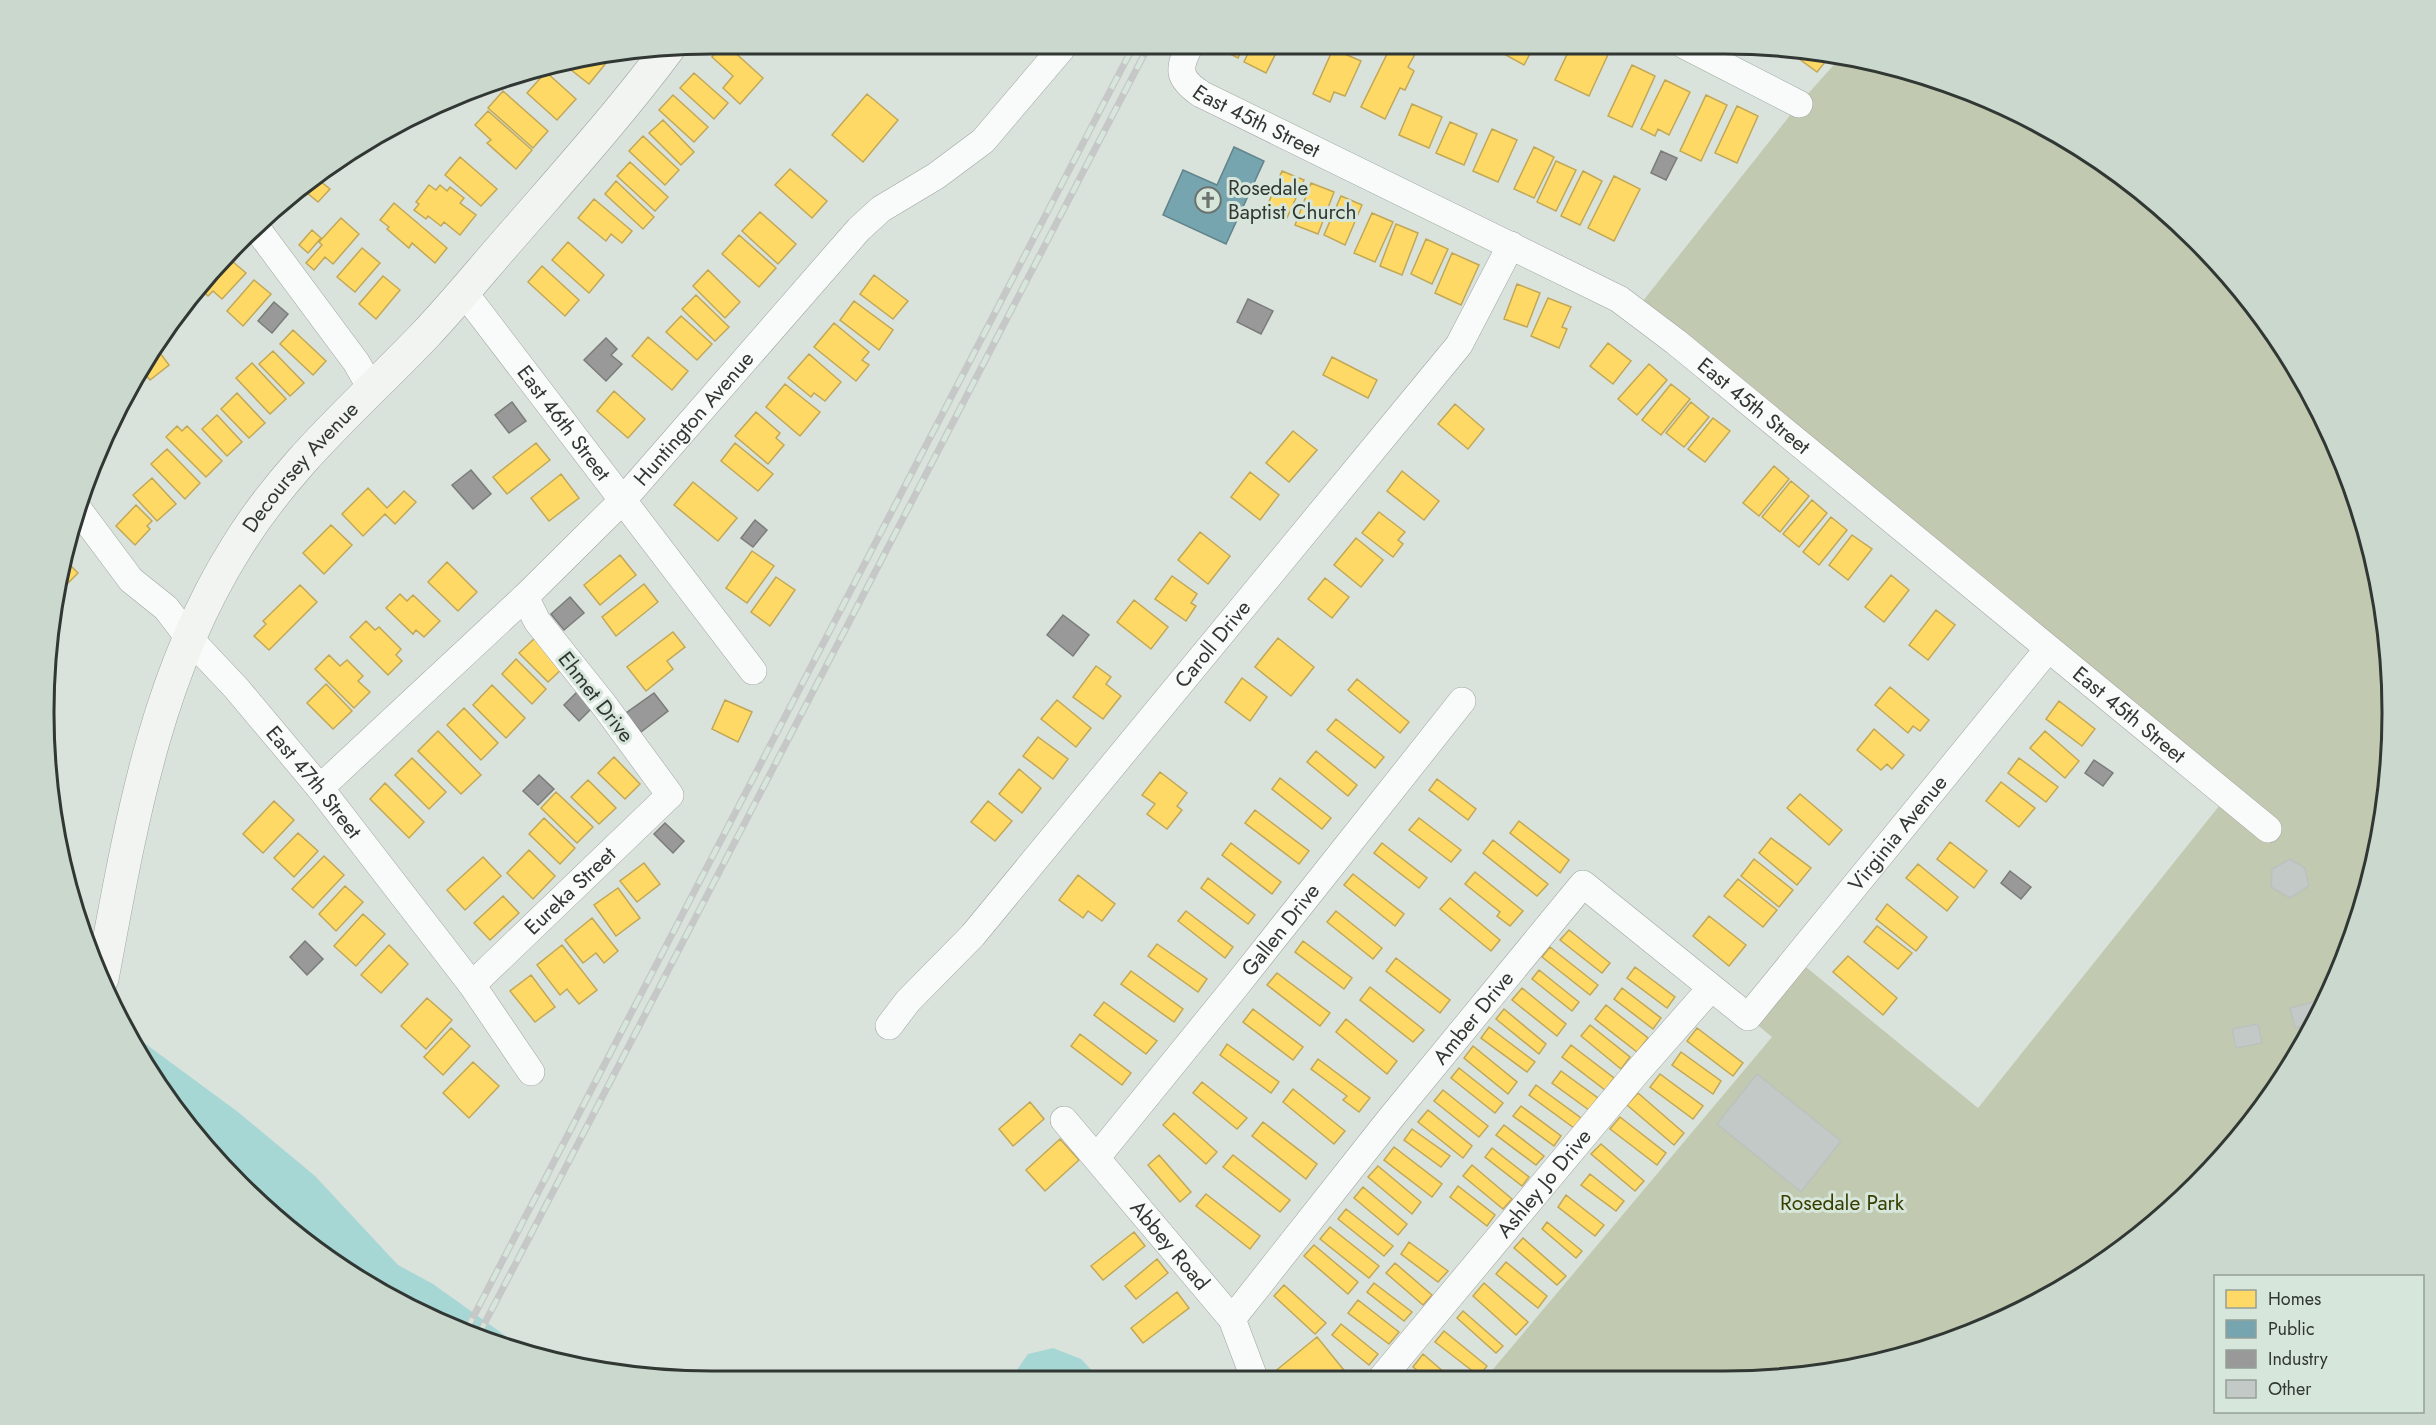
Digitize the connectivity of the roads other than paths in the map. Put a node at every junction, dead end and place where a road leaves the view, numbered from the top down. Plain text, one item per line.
1 (1057, 54) edge
2 (1185, 54) edge
3 (1702, 54) edge
4 (663, 56) edge
5 (1799, 104) dead end
6 (261, 234) edge
7 (1511, 245) junction
8 (463, 291) junction
9 (371, 388) junction
10 (622, 501) junction
11 (84, 517) edge
12 (525, 597) junction
13 (189, 638) junction
14 (2048, 649) junction
15 (753, 671) dead end
16 (1462, 701) dead end
17 (320, 788) junction
18 (670, 795) joint
19 (2268, 829) dead end
20 (105, 965) edge
21 (472, 985) junction
22 (1711, 988) junction
23 (1748, 1017) joint
24 (889, 1026) dead end
25 (531, 1072) dead end
26 (1064, 1120) dead end
27 (1097, 1157) junction
28 (1232, 1318) junction
29 (1252, 1371) edge
30 (1388, 1371) edge

1 - 10 street, Huntington Avenue
2 - 7 street, East 45th Street
3 - 5 street
4 - 8 main road, Decoursey Avenue
6 - 9 street
7 - 14 street, East 45th Street
7 - 24 street, Caroll Drive
8 - 9 main road, Decoursey Avenue
8 - 10 street, East 46th Street
9 - 13 main road, Decoursey Avenue
10 - 12 street, Huntington Avenue
10 - 15 street, East 46th Street
11 - 13 street, East 47th Street
12 - 17 street, Huntington Avenue
12 - 18 street, Ehmet Drive
13 - 17 street, East 47th Street
13 - 20 main road, Decoursey Avenue
14 - 19 street, East 45th Street
14 - 23 street, Virginia Avenue
16 - 27 street, Gallen Drive
17 - 21 street, East 47th Street
18 - 21 street, Eureka Street
21 - 25 street, East 47th Street
22 - 23 street, Amber Drive
22 - 28 street, Amber Drive
22 - 30 street, Ashley Jo Drive
26 - 27 street, Abbey Road
27 - 28 street, Abbey Road
28 - 29 street, Abbey Road

